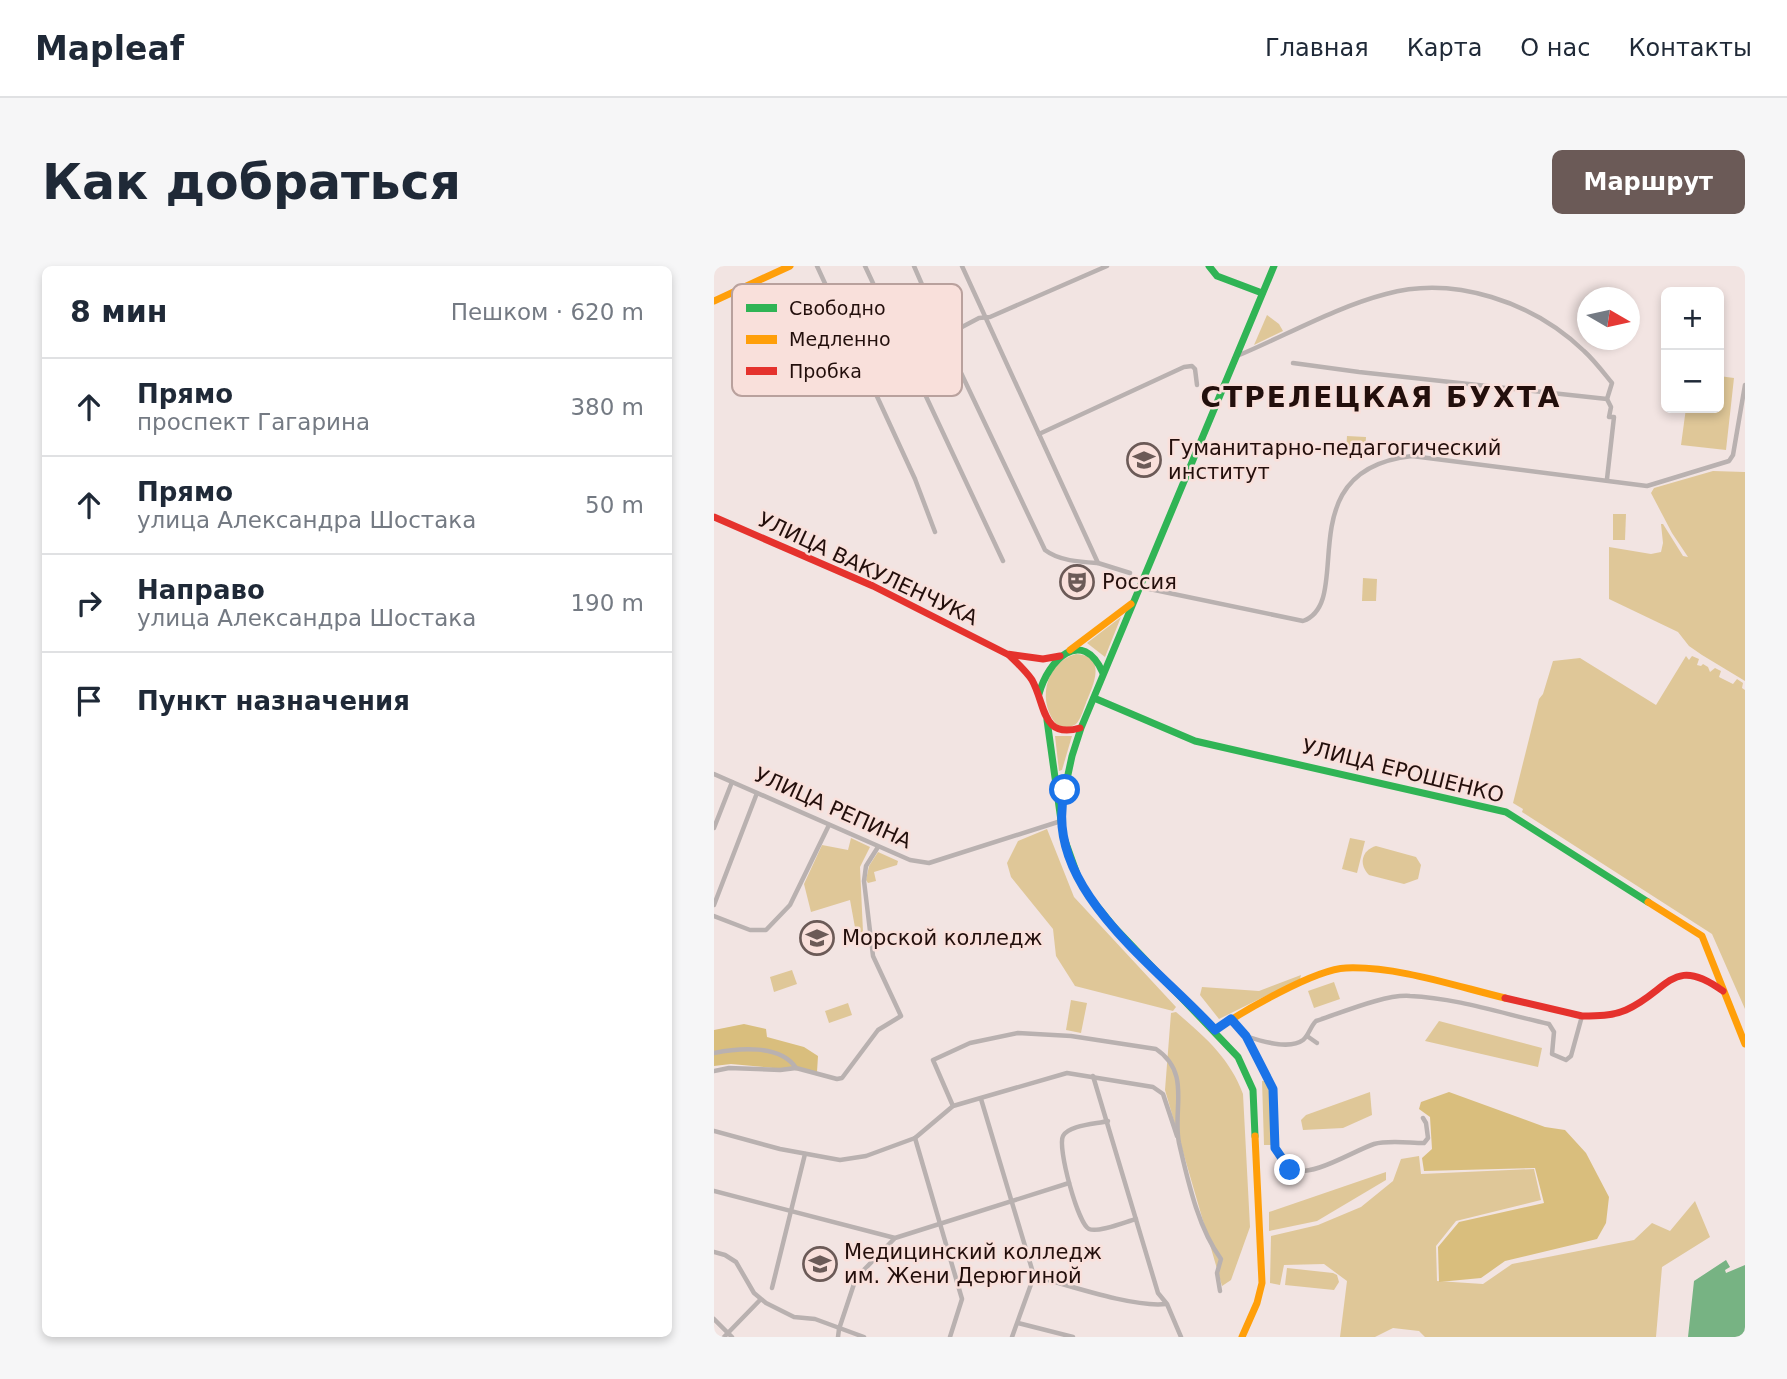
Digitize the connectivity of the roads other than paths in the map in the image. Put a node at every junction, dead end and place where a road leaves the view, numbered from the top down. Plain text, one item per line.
1 (790, 266) edge
2 (817, 266) edge
3 (865, 266) edge
4 (914, 266) edge
5 (962, 266) edge
6 (1107, 266) edge
7 (1209, 266) edge
8 (1274, 266) edge
9 (752, 284) edge
10 (825, 284) edge
11 (874, 284) edge
12 (922, 284) edge
13 (732, 293) edge
14 (1262, 293) junction
15 (714, 302) edge
16 (984, 317) junction
17 (962, 328) edge
18 (1236, 356) junction
19 (1293, 363) dead end
20 (962, 375) edge
21 (1197, 385) dead end
22 (1745, 385) edge
23 (877, 396) edge
24 (927, 396) edge
25 (1607, 399) junction
26 (1039, 434) junction
27 (1607, 479) junction
28 (714, 517) edge
29 (935, 532) dead end
30 (1003, 561) dead end
31 (1098, 563) junction
32 (1130, 573) dead end
33 (1139, 587) junction
34 (1133, 603) junction
35 (1069, 651) junction
36 (1007, 654) junction
37 (1060, 656) junction
38 (1103, 673) junction
39 (1039, 694) junction
40 (1094, 698) junction
41 (1047, 720) junction
42 (1080, 728) junction
43 (714, 774) edge
44 (732, 782) junction
45 (757, 793) junction
46 (1060, 809) junction
47 (1061, 821) junction
48 (829, 825) junction
49 (714, 828) edge
50 (878, 847) junction
51 (714, 905) edge
52 (714, 916) edge
53 (1725, 992) junction
54 (1583, 1016) junction
55 (1231, 1019) junction
56 (1215, 1030) junction
57 (1246, 1036) junction
58 (1307, 1036) junction
59 (1317, 1043) dead end
60 (1745, 1044) edge
61 (714, 1053) edge
62 (796, 1068) junction
63 (714, 1071) edge
64 (1093, 1076) junction
65 (981, 1099) junction
66 (953, 1106) junction
67 (1423, 1118) dead end
68 (1108, 1121) junction
69 (714, 1131) edge
70 (915, 1138) junction
71 (1178, 1140) junction
72 (805, 1154) junction
73 (1069, 1183) junction
74 (714, 1191) edge
75 (1011, 1203) junction
76 (790, 1211) junction
77 (1136, 1219) junction
78 (940, 1223) junction
79 (895, 1238) junction
80 (714, 1252) edge
81 (1034, 1276) junction
82 (772, 1288) dead end
83 (1220, 1291) dead end
84 (760, 1300) junction
85 (1167, 1304) junction
86 (714, 1319) edge
87 (1018, 1323) junction
88 (839, 1329) junction
89 (728, 1336) edge
90 (838, 1337) edge
91 (864, 1337) edge
92 (950, 1337) edge
93 (1012, 1337) edge
94 (1073, 1337) edge
95 (1181, 1337) edge
96 (1242, 1337) edge

1 - 9 main road
2 - 10 street
3 - 11 street
4 - 12 street
5 - 16 street
6 - 16 street
7 - 14 main road
8 - 14 main road
13 - 15 main road
14 - 18 main road
16 - 17 street
16 - 26 street
18 - 25 street
18 - 33 main road
19 - 25 street
20 - 31 street
21 - 26 street
22 - 27 street
23 - 29 street
24 - 30 street
25 - 27 street
26 - 31 street
27 - 33 street
28 - 36 main road, УЛИЦА ВАКУЛЕНЧУКА
31 - 32 street
33 - 34 main road
34 - 35 main road
34 - 38 main road
35 - 37 main road
35 - 38 main road
36 - 37 main road, УЛИЦА ВАКУЛЕНЧУКА
36 - 39 main road, УЛИЦА ВАКУЛЕНЧУКА
37 - 39 main road
38 - 40 main road
39 - 41 main road
40 - 42 main road
40 - 53 main road, УЛИЦА ЕРОШЕНКО
41 - 42 main road
41 - 46 main road
42 - 46 main road
43 - 44 street, УЛИЦА РЕПИНА
44 - 45 street, УЛИЦА РЕПИНА
44 - 49 street
45 - 48 street, УЛИЦА РЕПИНА
45 - 51 street
46 - 47 main road
47 - 50 street, УЛИЦА РЕПИНА
47 - 56 main road
48 - 50 street, УЛИЦА РЕПИНА
48 - 52 street
50 - 62 street
53 - 54 main road
53 - 60 main road, УЛИЦА ЕРОШЕНКО
54 - 55 main road
54 - 58 street
55 - 56 main road
55 - 57 street
56 - 96 main road
57 - 58 street
57 - 67 street
58 - 59 street
61 - 62 street
62 - 63 street
64 - 65 street
64 - 68 street
64 - 71 street
65 - 66 street
65 - 75 street
66 - 70 street
66 - 71 street
68 - 73 street
68 - 77 street
69 - 72 street
70 - 72 street
70 - 78 street
71 - 83 street
72 - 76 street
73 - 75 street
73 - 77 street
74 - 76 street
75 - 78 street
75 - 81 street
76 - 79 street
76 - 82 street
77 - 85 street
78 - 79 street
78 - 92 street
79 - 88 street
80 - 84 street
81 - 85 street
81 - 87 street
84 - 88 street
84 - 89 street
85 - 95 street
86 - 89 street
87 - 93 street
87 - 94 street
88 - 90 street
88 - 91 street

